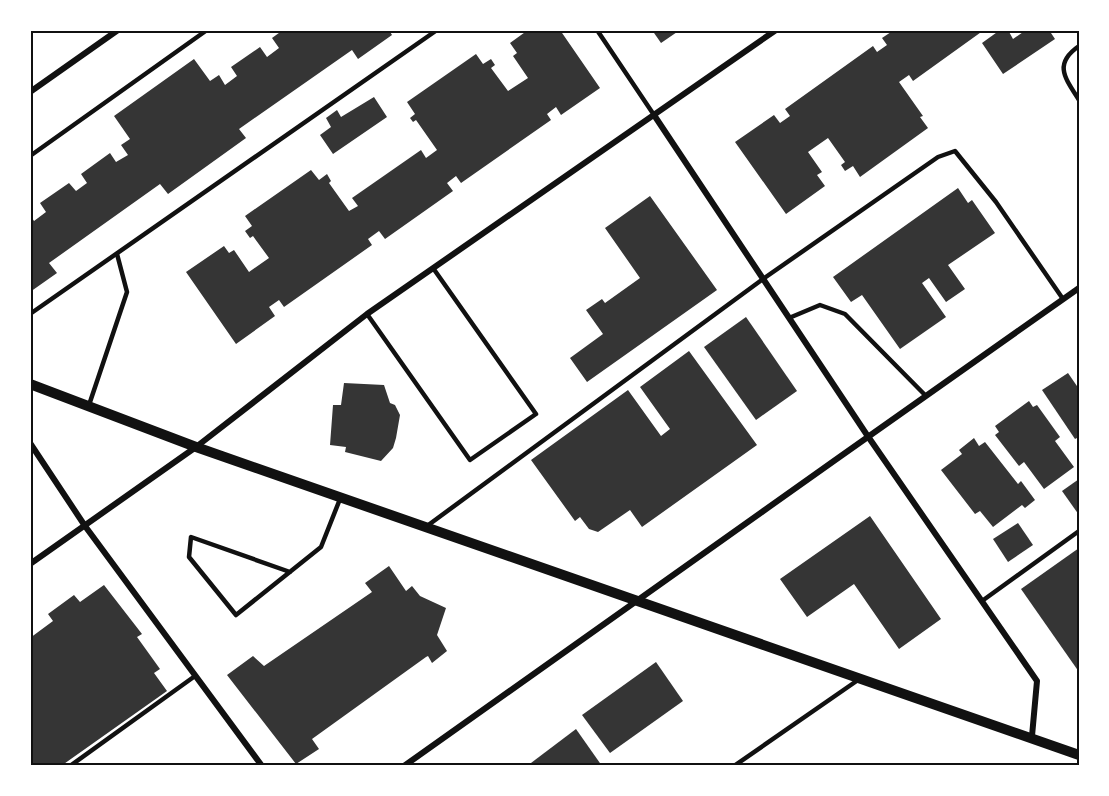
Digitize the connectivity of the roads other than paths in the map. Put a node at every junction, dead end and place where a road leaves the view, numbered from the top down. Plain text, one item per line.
1 (118, 30) edge
2 (207, 30) edge
3 (437, 30) edge
4 (597, 30) edge
5 (776, 30) edge
6 (1079, 46) edge
7 (30, 92) edge
8 (1079, 100) edge
9 (654, 115) junction
10 (30, 156) edge
11 (117, 254) junction
12 (433, 268) junction
13 (763, 279) junction
14 (1079, 288) edge
15 (1064, 299) junction
16 (30, 314) edge
17 (367, 314) junction
18 (789, 318) junction
19 (30, 384) edge
20 (925, 394) junction
21 (89, 405) junction
22 (867, 435) junction
23 (30, 443) edge
24 (196, 447) junction
25 (341, 497) junction
26 (85, 526) junction
27 (427, 526) junction
28 (1079, 531) edge
29 (30, 564) edge
30 (290, 572) junction
31 (638, 601) junction
32 (982, 601) junction
33 (195, 676) junction
34 (860, 679) junction
35 (1032, 736) junction
36 (1079, 755) edge
37 (70, 766) edge
38 (262, 766) edge
39 (404, 766) edge
40 (734, 766) edge

1 - 7 street
2 - 10 lane
3 - 11 lane
4 - 9 lane
5 - 9 street
6 - 8 lane
9 - 12 street
9 - 13 street
11 - 16 lane
11 - 21 lane
12 - 17 street
12 - 17 lane
13 - 15 lane
13 - 18 street
13 - 27 lane
14 - 15 street
15 - 20 street
17 - 24 street
18 - 20 lane
18 - 22 street
19 - 21 street
20 - 22 street
21 - 24 street
22 - 31 street
22 - 32 street
23 - 26 street
24 - 25 street
24 - 26 street
25 - 27 street
25 - 30 lane
26 - 29 street
26 - 33 street
27 - 31 street
28 - 32 lane
30 - 30 lane
31 - 34 street
31 - 39 street
32 - 35 street
33 - 37 lane
33 - 38 street
34 - 35 street
34 - 40 lane
35 - 36 street

